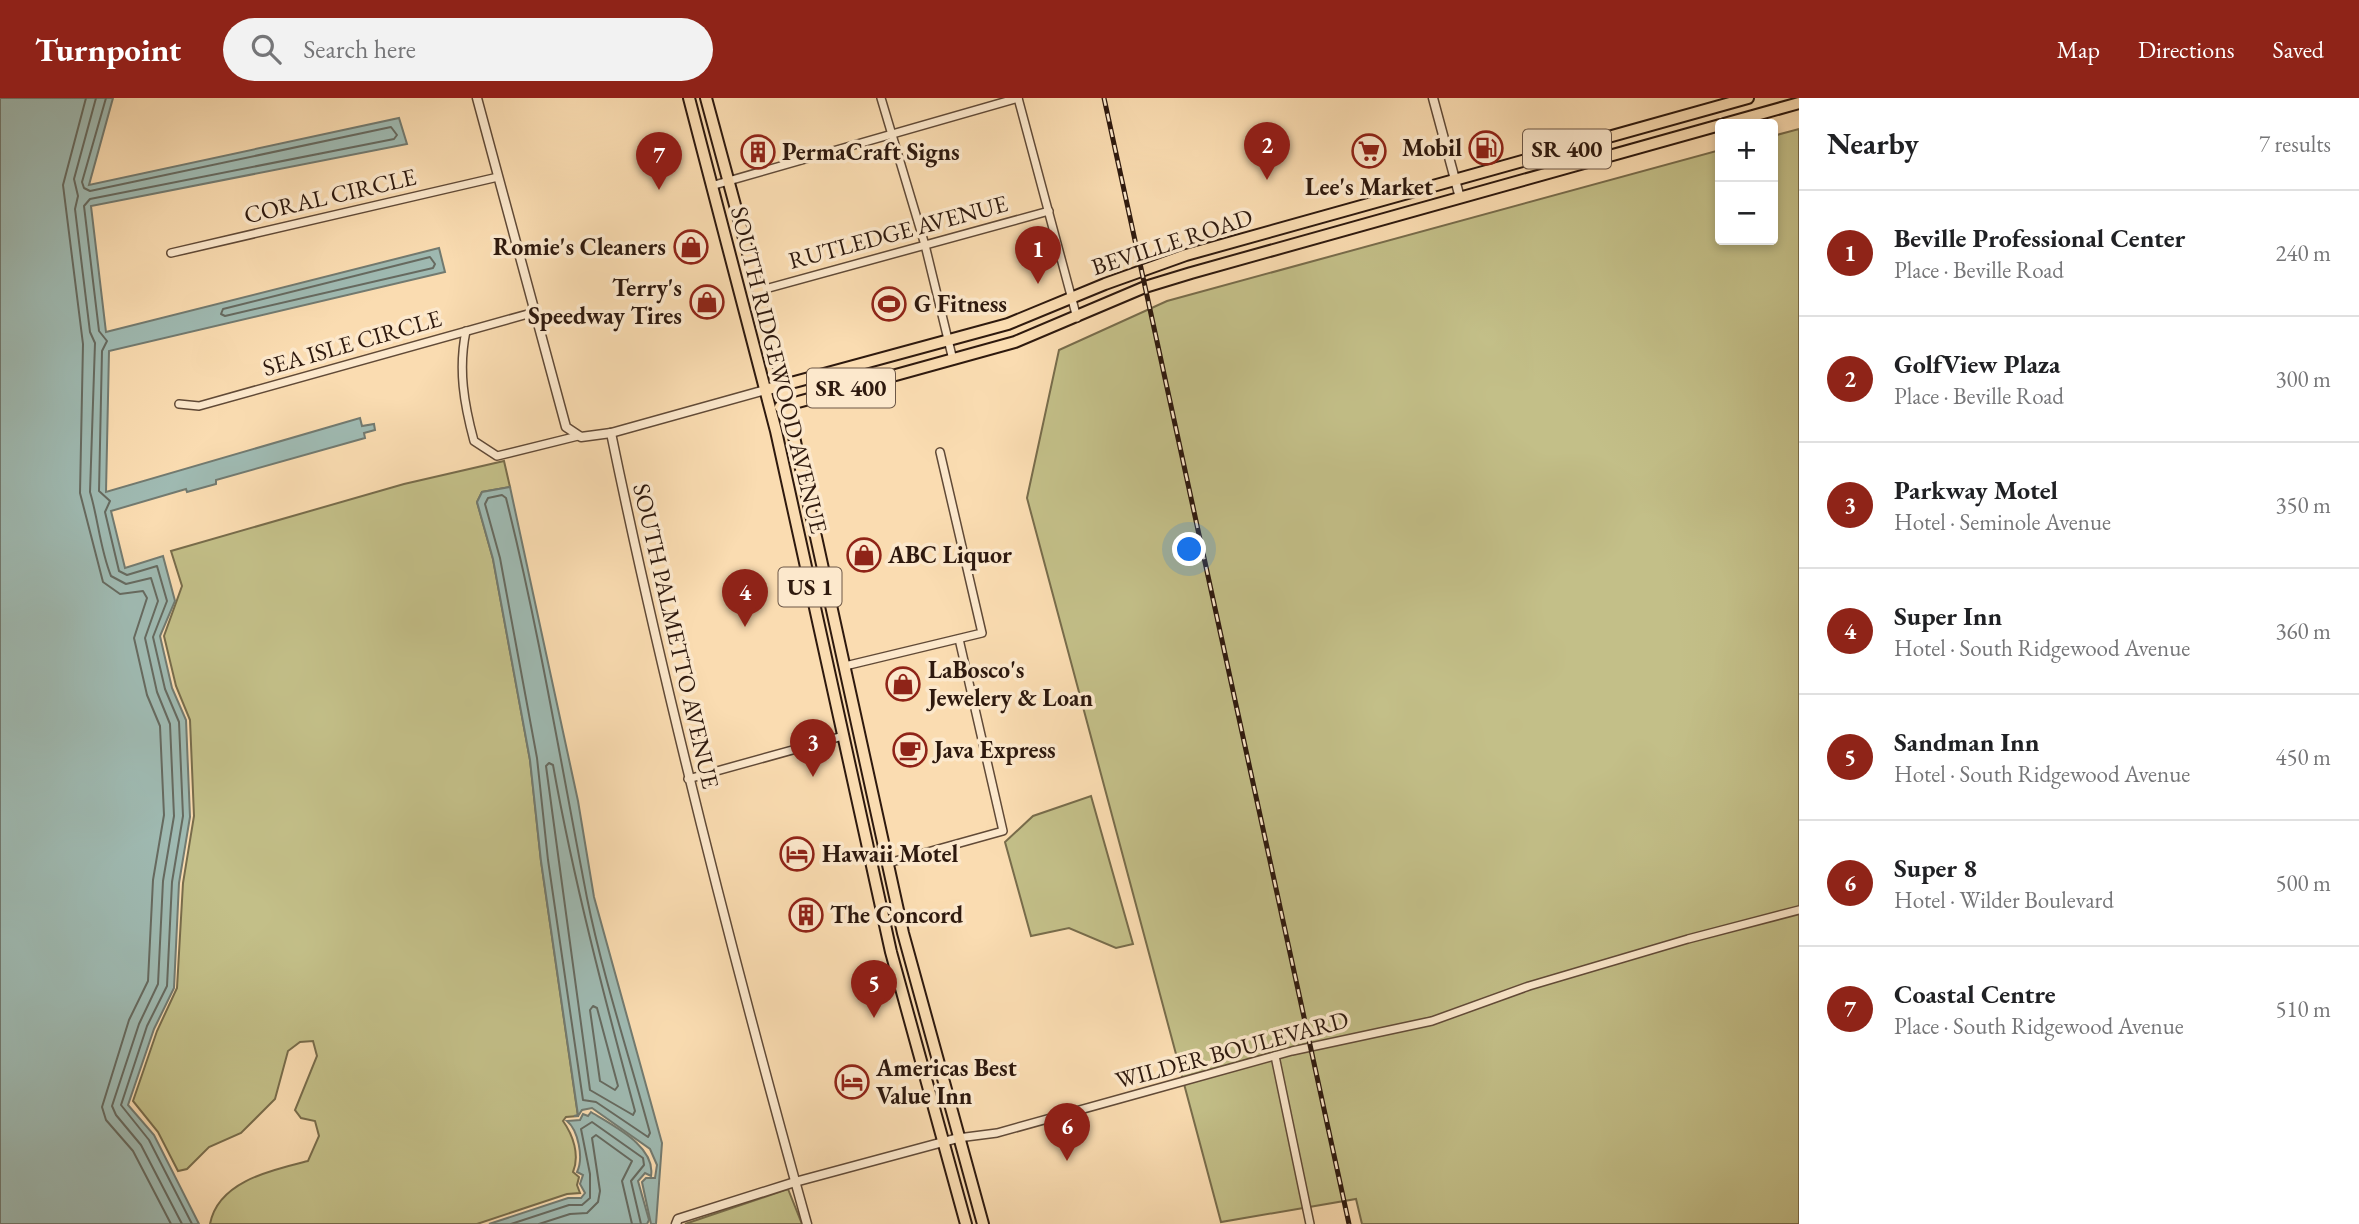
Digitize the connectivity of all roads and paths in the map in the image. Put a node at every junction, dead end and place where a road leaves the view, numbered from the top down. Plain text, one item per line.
1 (477, 98) edge
2 (689, 98) edge
3 (706, 98) edge
4 (881, 98) edge
5 (1018, 98) edge
6 (1433, 98) edge
7 (1748, 98) edge
8 (1799, 103) edge
9 (1743, 119) edge
10 (1643, 127) junction
11 (1715, 127) edge
12 (890, 134) junction
13 (1649, 145) junction
14 (498, 177) junction
15 (1455, 180) junction
16 (729, 182) junction
17 (711, 186) junction
18 (1460, 198) junction
19 (1049, 211) junction
20 (925, 245) junction
21 (171, 253) dead end
22 (1186, 255) junction
23 (1191, 273) junction
24 (758, 291) junction
25 (1072, 299) junction
26 (535, 312) junction
27 (1077, 318) junction
28 (466, 331) junction
29 (949, 341) junction
30 (953, 360) junction
31 (782, 386) junction
32 (765, 390) junction
33 (179, 404) dead end
34 (785, 406) junction
35 (770, 409) junction
36 (611, 433) junction
37 (578, 436) junction
38 (940, 452) dead end
39 (819, 626) junction
40 (959, 639) junction
41 (844, 661) junction
42 (843, 736) junction
43 (688, 779) junction
44 (864, 834) junction
45 (888, 863) junction
46 (1799, 910) edge
47 (1275, 1056) junction
48 (958, 1138) junction
49 (943, 1142) junction
50 (795, 1182) junction
51 (676, 1224) edge
52 (807, 1224) edge
53 (966, 1224) edge
54 (983, 1224) edge
55 (1310, 1224) edge

1 - 14 street
2 - 17 main road, SOUTH RIDGEWOOD AVENUE / US 1
3 - 16 main road, SOUTH RIDGEWOOD AVENUE / US 1
4 - 12 street
5 - 12 street
5 - 19 street
6 - 15 street
7 - 10 main road, BEVILLE ROAD / SR 400
8 - 9 main road, BEVILLE ROAD / SR 400
10 - 13 street
10 - 15 main road, BEVILLE ROAD / SR 400
11 - 13 main road, BEVILLE ROAD / SR 400
12 - 16 street
12 - 20 street
13 - 18 main road, BEVILLE ROAD / SR 400
14 - 21 street, CORAL CIRCLE
14 - 26 street
15 - 18 street
15 - 22 main road, BEVILLE ROAD / SR 400
16 - 17 street
16 - 24 main road, SOUTH RIDGEWOOD AVENUE / US 1
17 - 32 main road, SOUTH RIDGEWOOD AVENUE / US 1
18 - 23 main road, BEVILLE ROAD / SR 400
19 - 20 street, RUTLEDGE AVENUE
19 - 25 street
20 - 24 street, RUTLEDGE AVENUE
20 - 29 street
22 - 23 street
22 - 25 main road, BEVILLE ROAD / SR 400
23 - 27 main road, BEVILLE ROAD / SR 400
24 - 31 main road, SOUTH RIDGEWOOD AVENUE / US 1
25 - 27 street
25 - 29 main road, BEVILLE ROAD / SR 400
26 - 28 street, SEA ISLE CIRCLE
26 - 37 street
27 - 30 main road, BEVILLE ROAD / SR 400
28 - 33 street, SEA ISLE CIRCLE
28 - 37 street
29 - 30 street
29 - 31 main road, BEVILLE ROAD / SR 400
30 - 34 main road, BEVILLE ROAD / SR 400
31 - 32 main road, BEVILLE ROAD / SR 400
31 - 34 main road, SOUTH RIDGEWOOD AVENUE / US 1
32 - 35 main road, SOUTH RIDGEWOOD AVENUE / US 1
32 - 36 street, BEVILLE ROAD
34 - 35 main road, BEVILLE ROAD / SR 400
34 - 41 main road, SOUTH RIDGEWOOD AVENUE / US 1
35 - 39 main road, SOUTH RIDGEWOOD AVENUE / US 1
36 - 37 street
36 - 43 street, SOUTH PALMETTO AVENUE
38 - 40 street
39 - 41 main road
39 - 42 main road, SOUTH RIDGEWOOD AVENUE / US 1
40 - 41 street
40 - 45 street
41 - 45 main road, SOUTH RIDGEWOOD AVENUE / US 1
42 - 43 street
42 - 44 main road, SOUTH RIDGEWOOD AVENUE / US 1
43 - 50 street, SOUTH PALMETTO AVENUE
44 - 45 main road
44 - 49 main road, SOUTH RIDGEWOOD AVENUE / US 1
45 - 48 main road, SOUTH RIDGEWOOD AVENUE / US 1
46 - 47 street, WILDER BOULEVARD
47 - 48 street, WILDER BOULEVARD
47 - 55 street
48 - 49 street, WILDER BOULEVARD
48 - 54 main road, SOUTH RIDGEWOOD AVENUE / US 1
49 - 50 street, WILDER BOULEVARD
49 - 53 main road, SOUTH RIDGEWOOD AVENUE / US 1
50 - 51 street, WILDER BOULEVARD
50 - 52 street, SOUTH PALMETTO AVENUE

